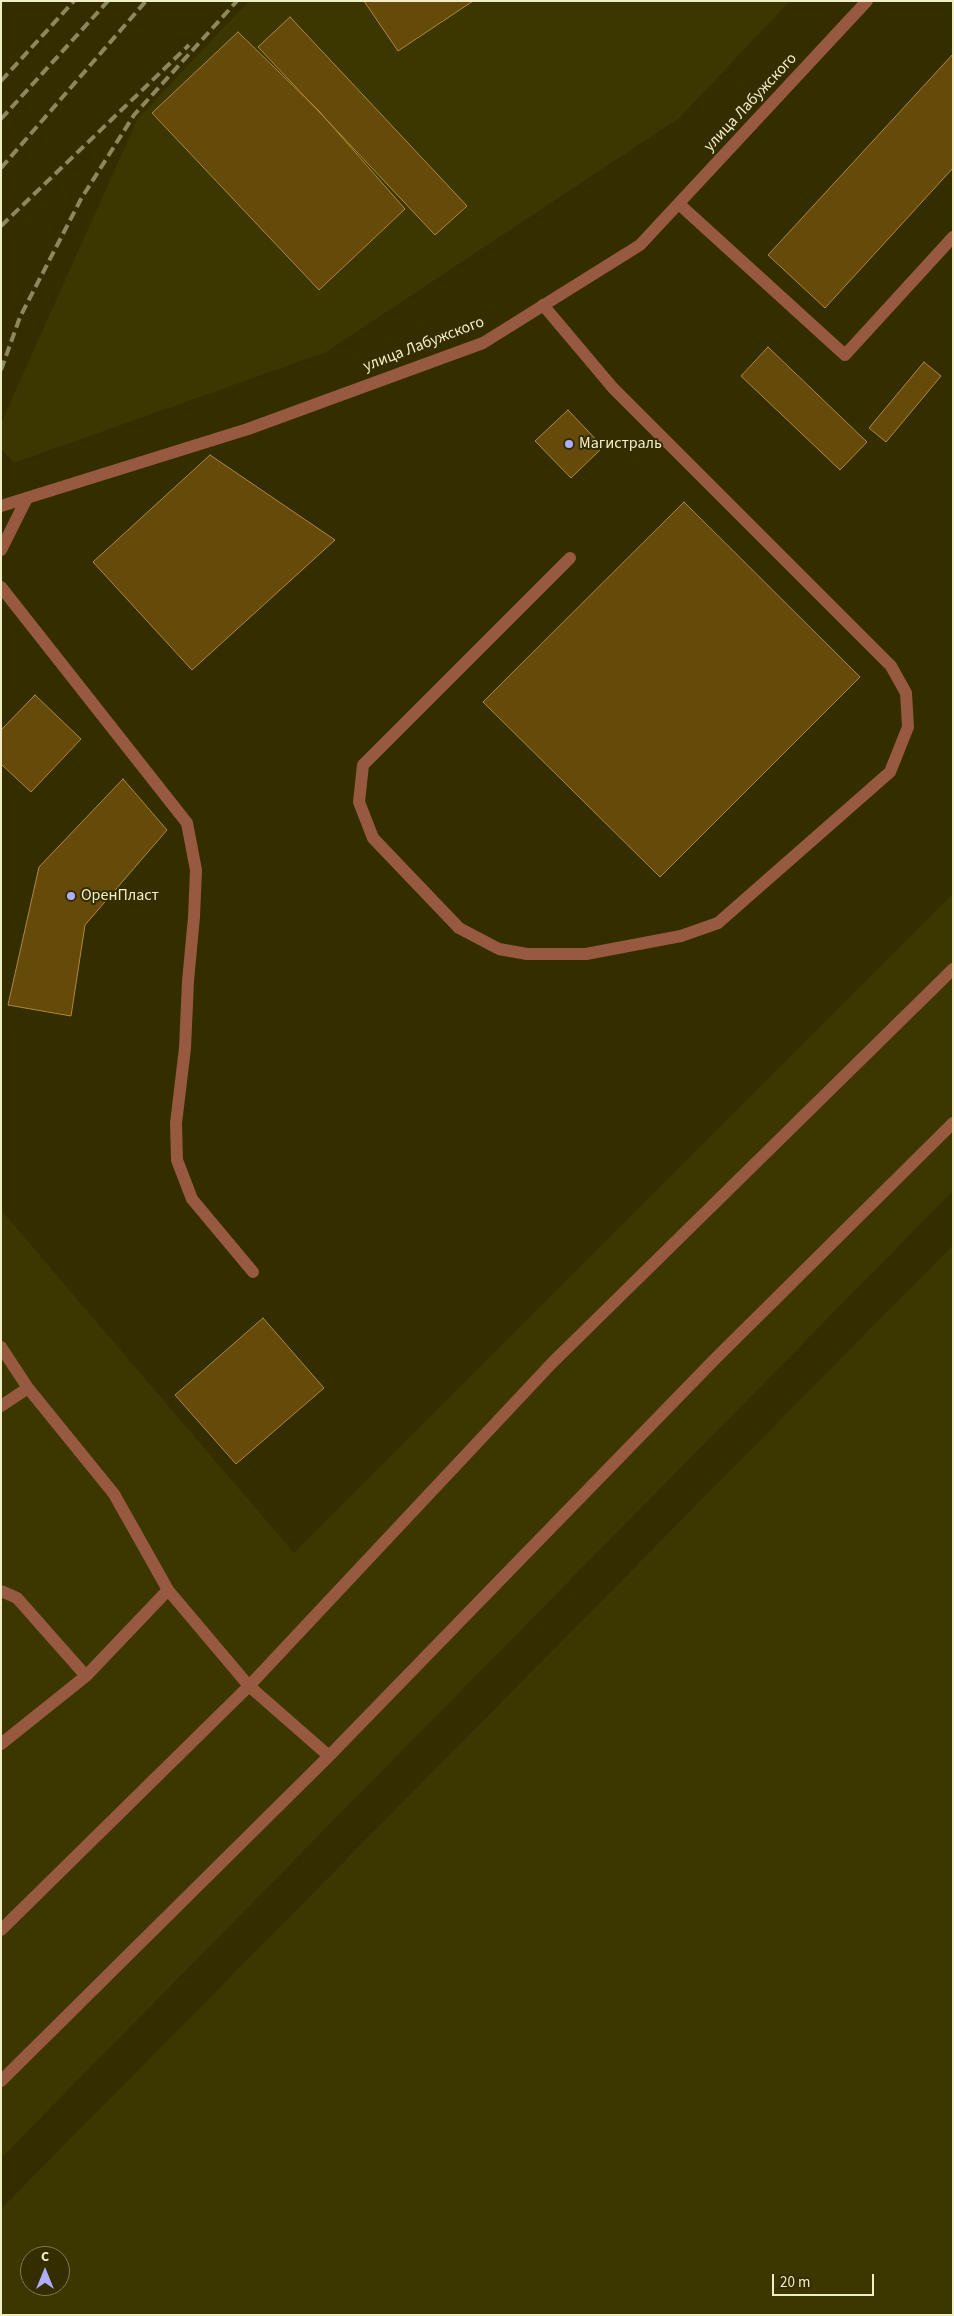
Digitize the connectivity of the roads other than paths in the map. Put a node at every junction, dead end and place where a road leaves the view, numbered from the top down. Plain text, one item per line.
1 (867, 1) edge
2 (679, 204) junction
3 (953, 237) edge
4 (543, 305) junction
5 (27, 498) junction
6 (1, 506) edge
7 (1, 550) edge
8 (570, 558) dead end
9 (1, 587) edge
10 (953, 968) edge
11 (953, 1123) edge
12 (253, 1272) dead end
13 (1, 1347) edge
14 (28, 1388) junction
15 (1, 1406) edge
16 (168, 1590) junction
17 (1, 1591) edge
18 (86, 1676) junction
19 (249, 1686) junction
20 (1, 1744) edge
21 (329, 1756) junction
22 (1, 1930) edge
23 (1, 2081) edge

1 - 2 street, улица Лабужского
2 - 3 street
2 - 4 street, улица Лабужского
4 - 5 street, улица Лабужского
4 - 8 street
5 - 6 street, улица Лабужского
5 - 7 street
9 - 12 street
10 - 19 street
11 - 21 street
13 - 14 street
14 - 15 street
14 - 16 street
16 - 18 street
16 - 19 street
17 - 18 street
18 - 20 street
19 - 21 street
19 - 22 street
21 - 23 street

